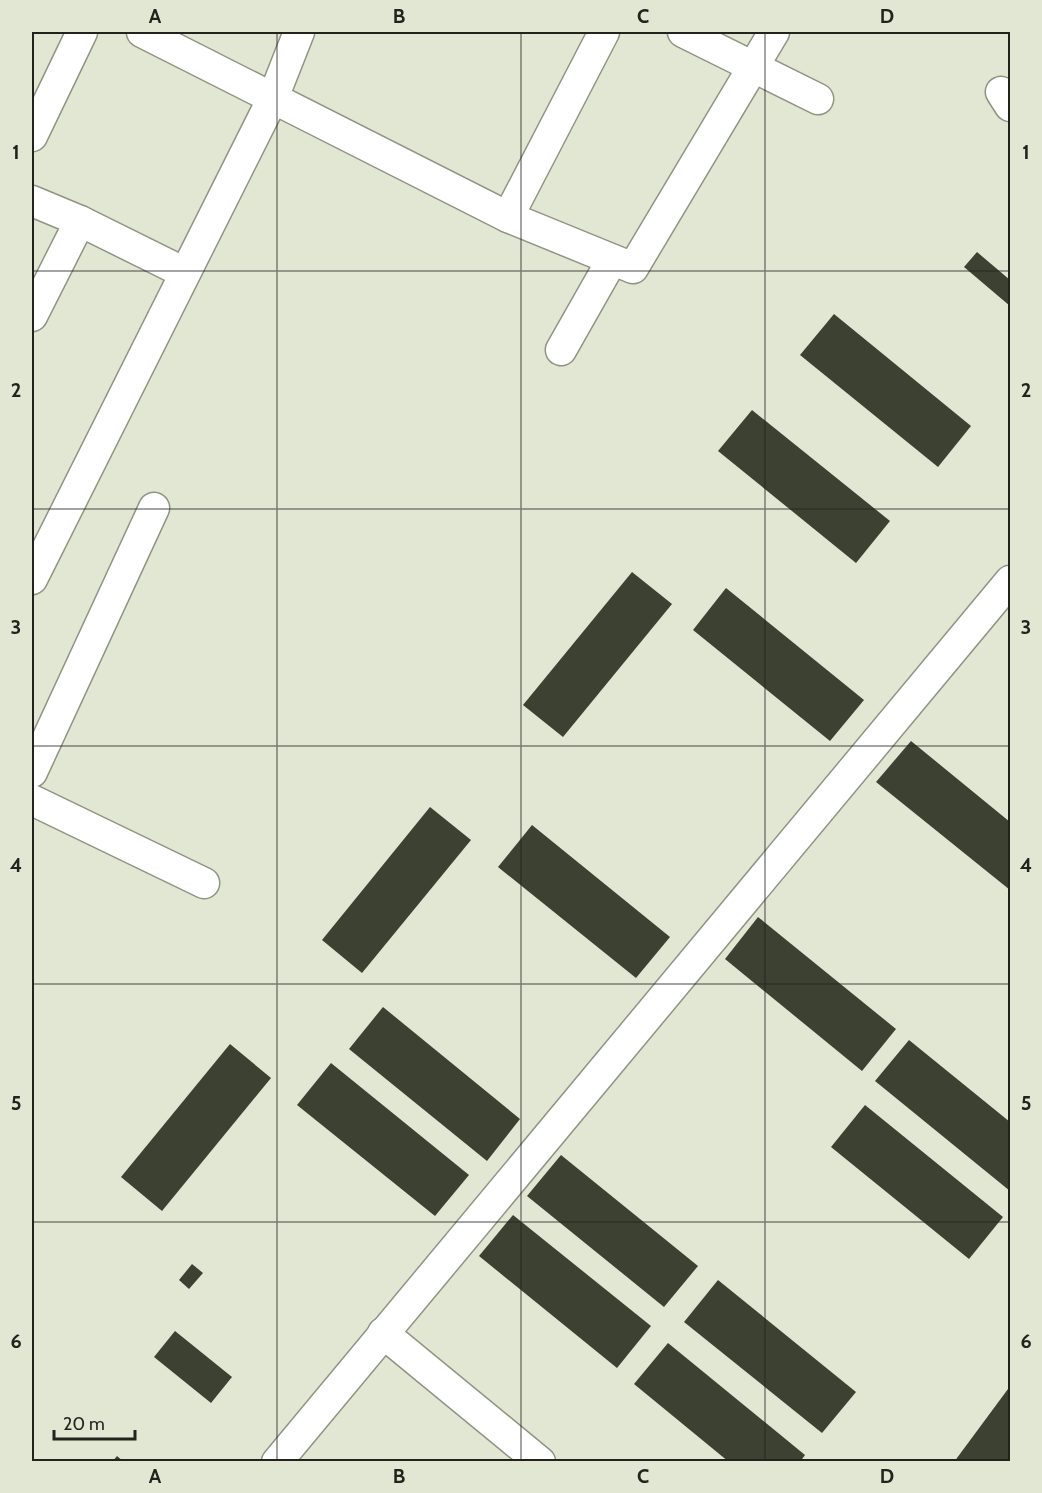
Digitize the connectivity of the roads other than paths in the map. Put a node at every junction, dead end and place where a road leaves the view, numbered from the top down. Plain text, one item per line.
1 (82, 32) edge
2 (142, 32) edge
3 (299, 32) edge
4 (604, 32) edge
5 (683, 32) edge
6 (774, 32) edge
7 (753, 67) junction
8 (273, 98) junction
9 (818, 99) dead end
10 (32, 136) edge
11 (32, 201) edge
12 (508, 217) junction
13 (80, 221) junction
14 (612, 260) junction
15 (185, 273) junction
16 (32, 316) edge
17 (561, 350) dead end
18 (154, 508) dead end
19 (39, 544) edge
20 (32, 579) edge
21 (1011, 581) edge
22 (32, 772) edge
23 (32, 800) edge
24 (204, 884) dead end
25 (383, 1333) junction
26 (277, 1461) edge
27 (540, 1461) edge

1 - 10 street
2 - 8 street
3 - 8 street
4 - 12 street
5 - 7 street
6 - 7 street
7 - 9 street
7 - 14 street
8 - 12 street
8 - 15 street
11 - 13 street
12 - 14 street
13 - 15 street
13 - 16 street
14 - 17 street
15 - 19 street
18 - 22 street
19 - 20 street
21 - 25 street
23 - 24 street
25 - 26 street
25 - 27 street

